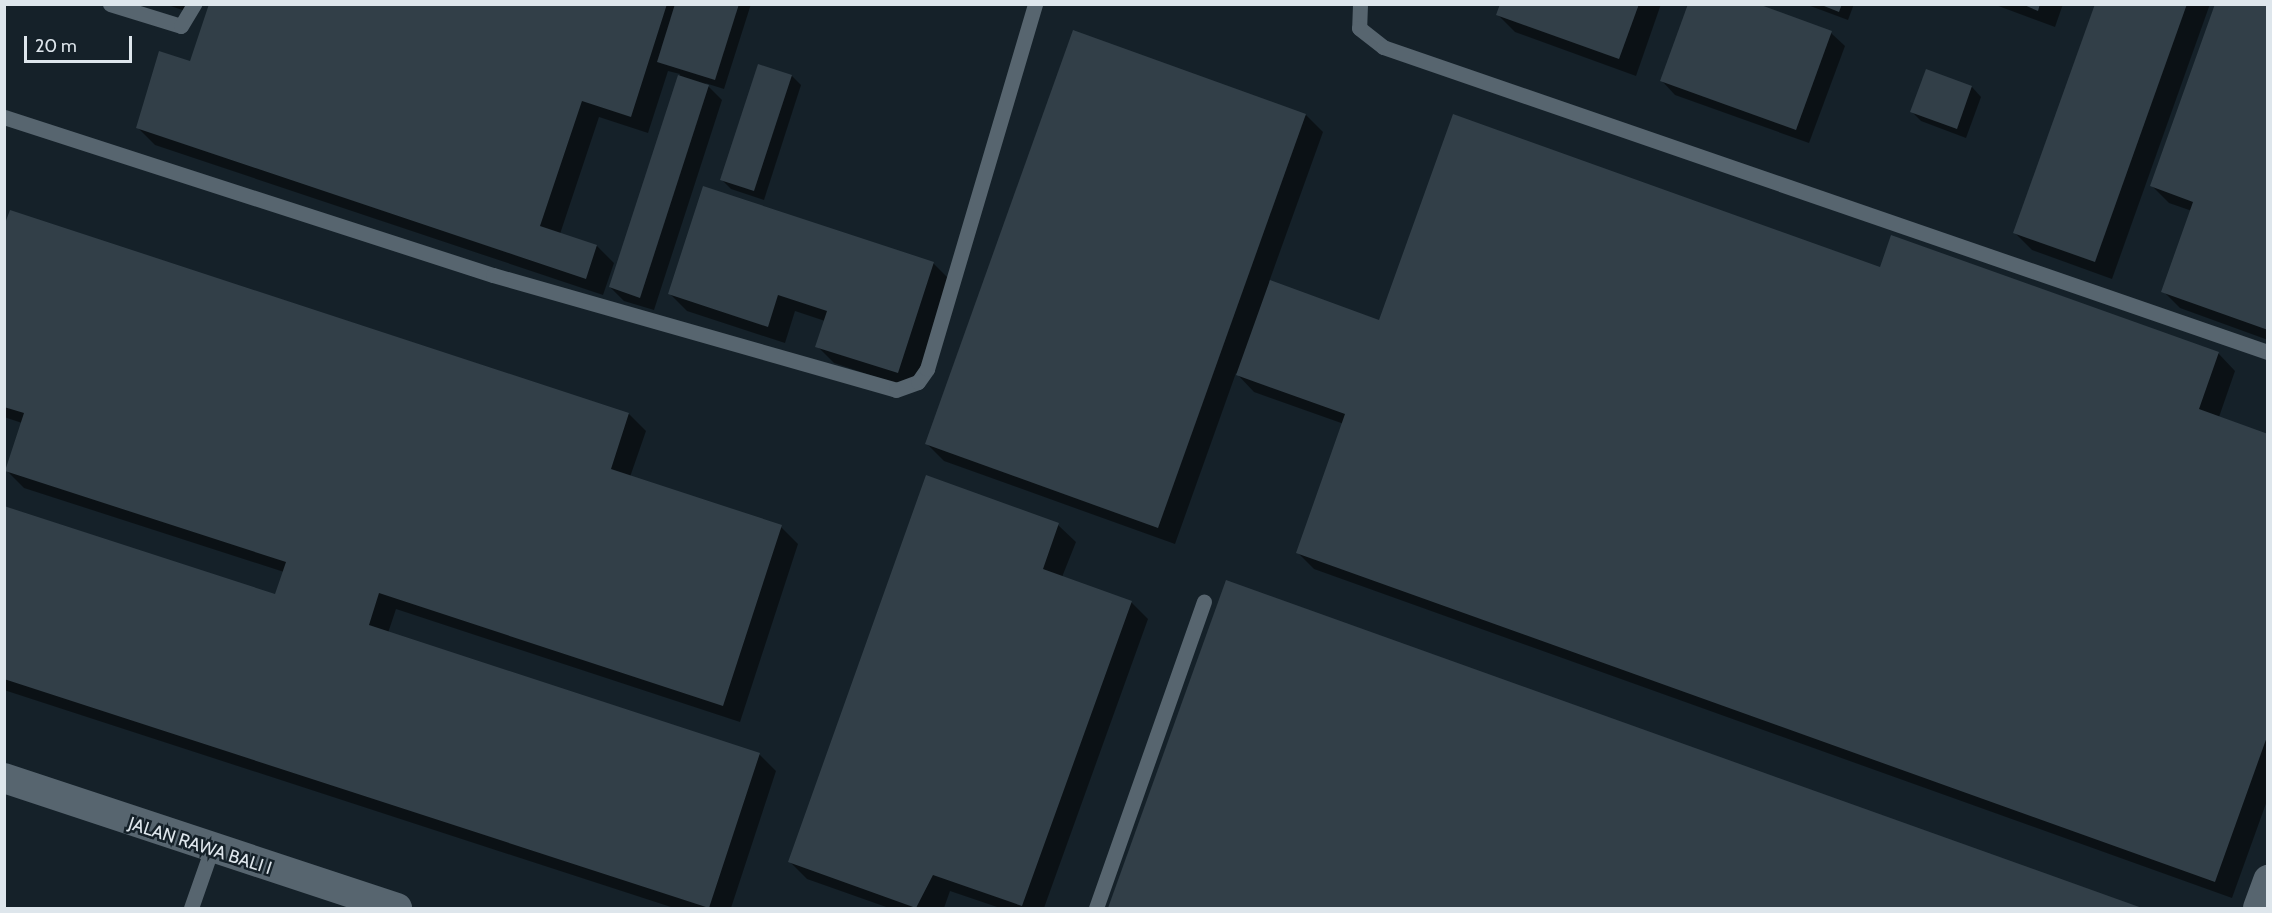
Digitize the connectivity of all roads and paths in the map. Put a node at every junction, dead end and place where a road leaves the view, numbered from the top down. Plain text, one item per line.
1 (110, 4) edge
2 (194, 4) edge
3 (1035, 4) edge
4 (1360, 4) edge
5 (4, 117) edge
6 (2268, 352) edge
7 (1204, 601) dead end
8 (4, 778) edge
9 (211, 851) junction
10 (386, 907) edge
11 (191, 909) edge
12 (1096, 909) edge

1 - 2 lane
3 - 5 lane
4 - 6 lane
7 - 12 lane
8 - 9 street, JALAN RAWA BALI I
9 - 10 street, JALAN RAWA BALI I
9 - 11 lane

